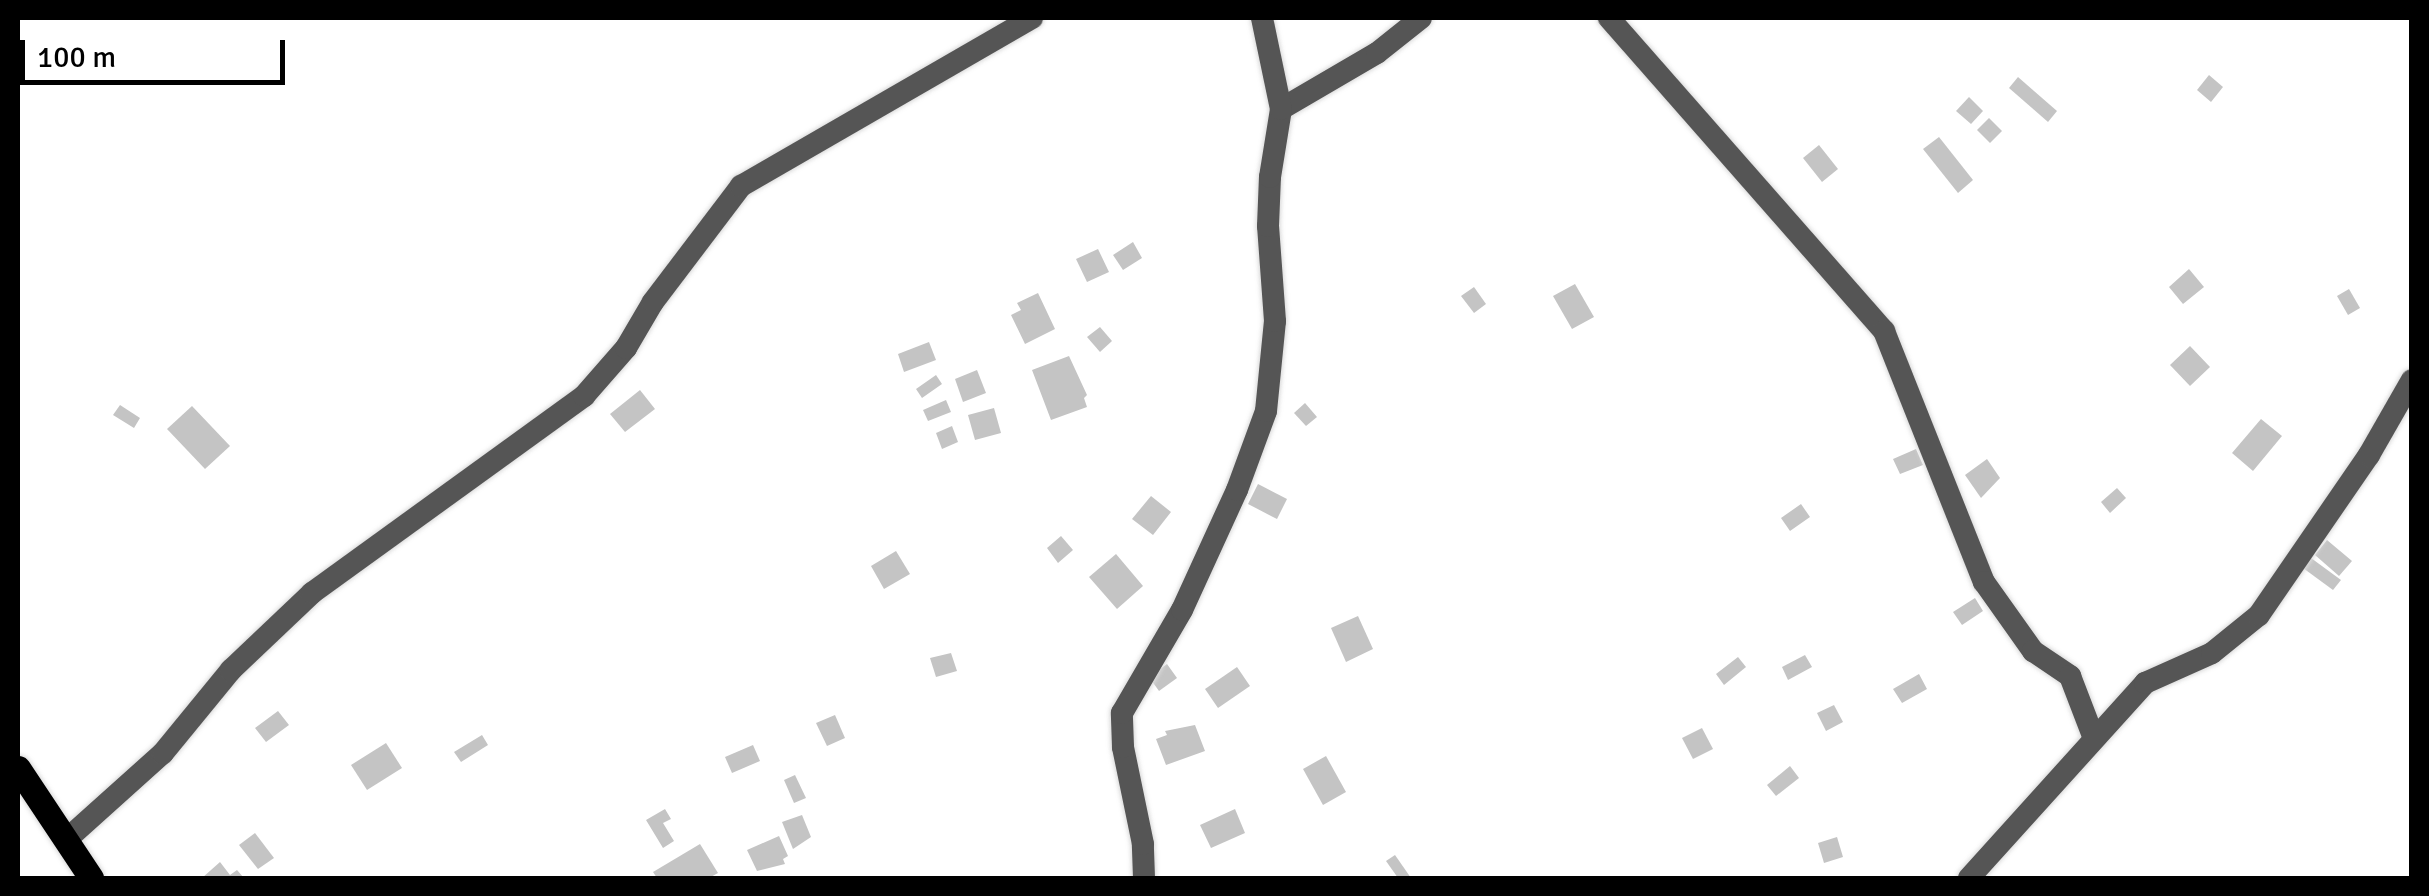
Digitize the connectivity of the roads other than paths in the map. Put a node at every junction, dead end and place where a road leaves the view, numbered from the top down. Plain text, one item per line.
1 (1032, 18) edge
2 (1262, 18) edge
3 (1421, 18) edge
4 (1609, 18) edge
5 (1281, 109) junction
6 (2412, 380) edge
7 (2093, 736) junction
8 (18, 768) edge
9 (66, 840) junction
10 (91, 878) edge
11 (1144, 878) edge
12 (1969, 878) edge

1 - 9 street
2 - 5 street
3 - 5 street
4 - 7 street
5 - 11 street
6 - 7 street
7 - 12 street
8 - 9 main road
9 - 10 main road

